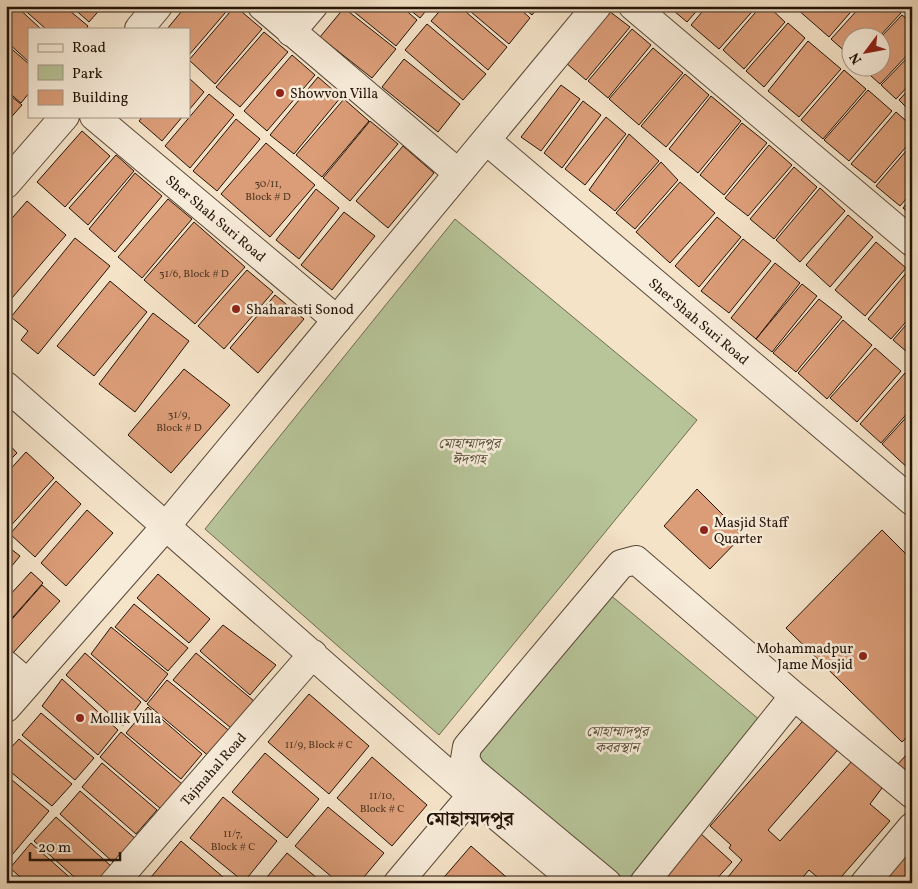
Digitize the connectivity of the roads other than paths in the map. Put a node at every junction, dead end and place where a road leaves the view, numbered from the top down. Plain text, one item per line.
1 (158, 6) edge
2 (262, 6) edge
3 (313, 6) edge
4 (597, 6) edge
5 (633, 6) edge
6 (140, 28) edge
7 (291, 32) junction
8 (63, 118) edge
9 (96, 118) edge
10 (486, 140) junction
11 (458, 173) junction
12 (6, 184) edge
13 (912, 242) edge
14 (337, 320) junction
15 (6, 386) edge
16 (912, 501) edge
17 (166, 526) junction
18 (313, 654) junction
19 (6, 666) edge
20 (27, 683) junction
21 (794, 696) junction
22 (6, 708) edge
23 (912, 794) edge
24 (472, 796) junction
25 (912, 826) edge
26 (114, 883) edge
27 (398, 883) edge
28 (577, 883) edge
29 (608, 883) edge
30 (644, 883) edge
31 (865, 883) edge

1 - 6 street
2 - 7 street
3 - 7 street
4 - 10 street
5 - 13 street
7 - 11 street
8 - 12 street
9 - 14 street, Sher Shah Suri Road
10 - 11 street
10 - 16 street, Sher Shah Suri Road
11 - 14 street
14 - 17 street
15 - 17 street
17 - 18 street
17 - 20 street
18 - 24 street
18 - 26 street, Tajmahal Road
19 - 20 street
20 - 22 street
21 - 23 street
21 - 29 street
21 - 30 street
24 - 27 street
24 - 28 street
25 - 31 street

